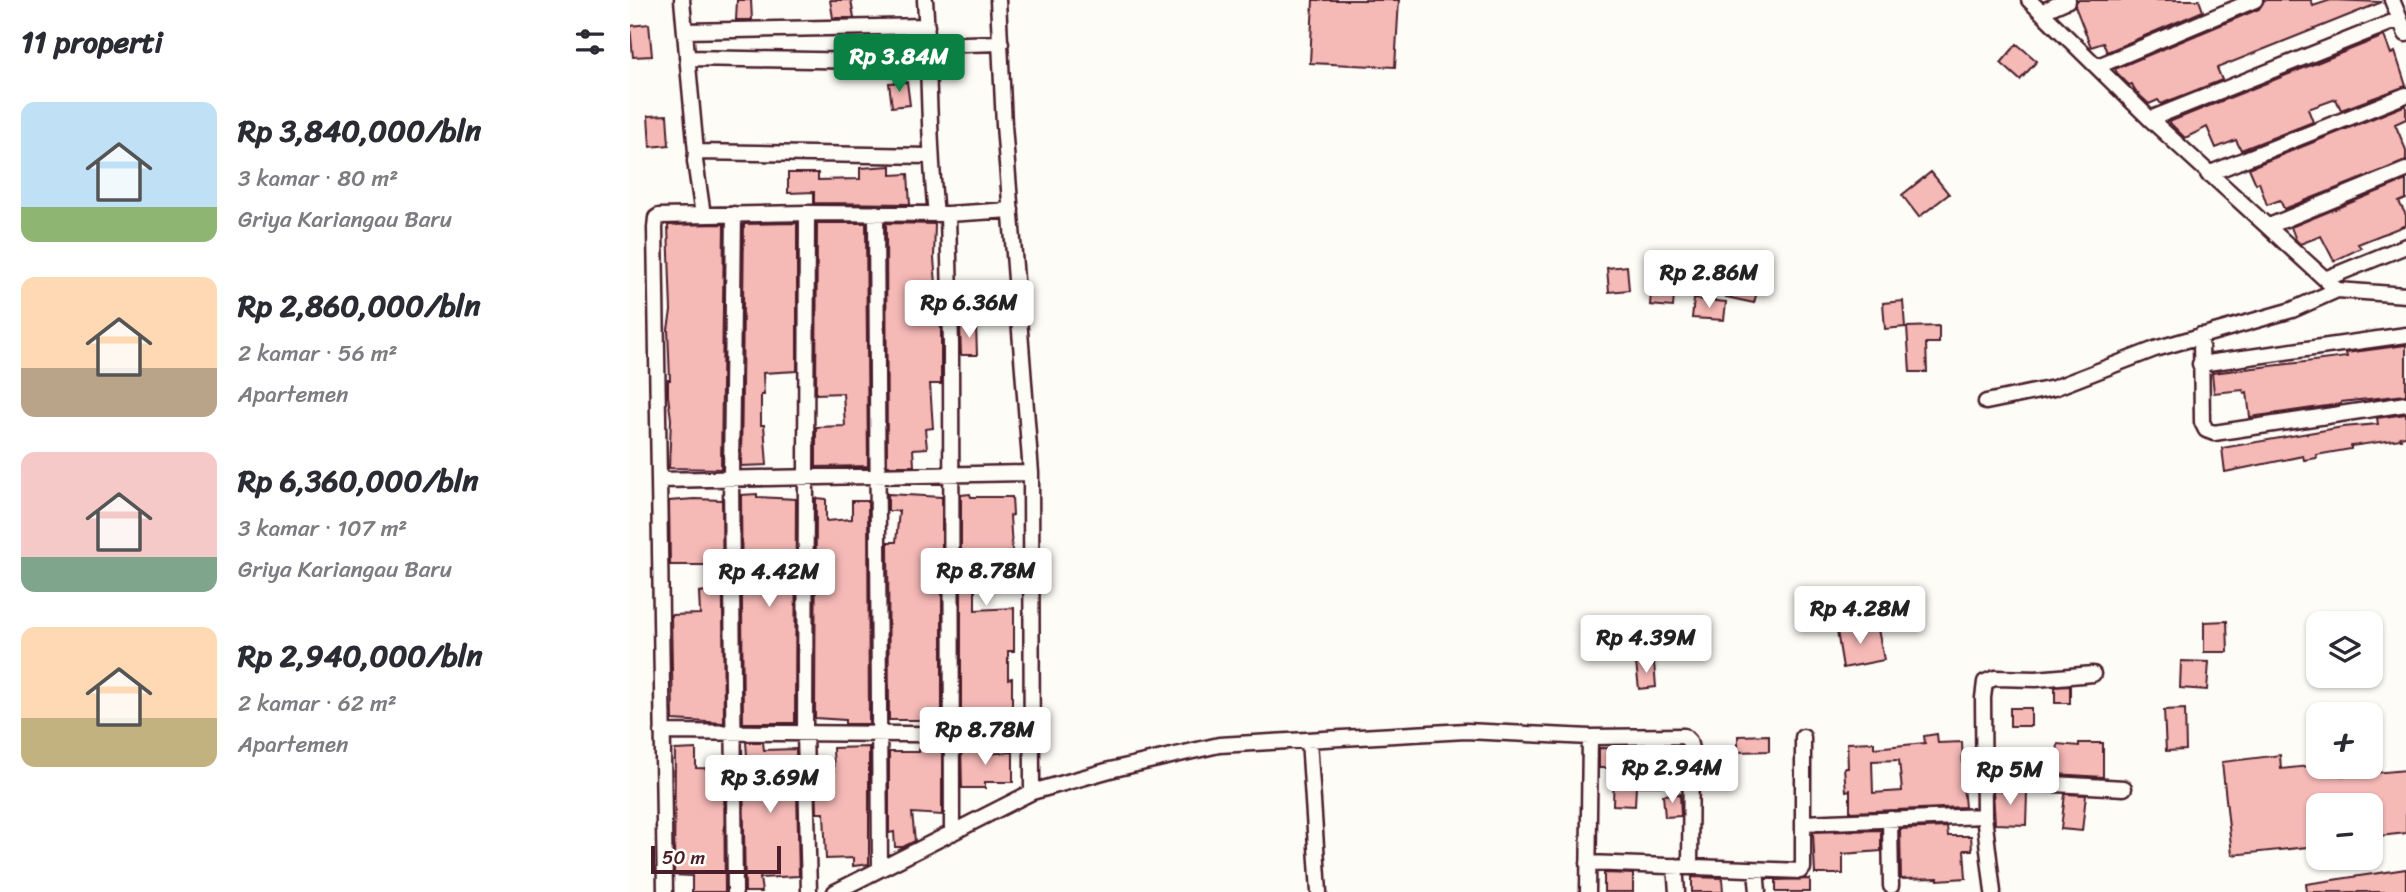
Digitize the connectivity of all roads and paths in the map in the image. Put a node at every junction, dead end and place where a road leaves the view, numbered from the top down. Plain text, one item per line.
1 (682, 0) edge
2 (925, 0) edge
3 (999, 0) edge
4 (2029, 0) edge
5 (2068, 0) edge
6 (2255, 0) edge
7 (2392, 0) edge
8 (2041, 12) junction
9 (2400, 19) junction
10 (927, 26) junction
11 (685, 31) junction
12 (2406, 34) edge
13 (1001, 43) junction
14 (929, 46) junction
15 (687, 58) junction
16 (929, 62) junction
17 (2098, 66) junction
18 (2406, 95) edge
19 (2150, 119) junction
20 (696, 152) junction
21 (929, 156) junction
22 (2406, 170) edge
23 (2208, 174) junction
24 (1011, 210) junction
25 (807, 213) junction
26 (876, 213) junction
27 (734, 214) junction
28 (942, 214) junction
29 (703, 215) junction
30 (2269, 226) junction
31 (2406, 246) edge
32 (2325, 279) junction
33 (2337, 290) junction
34 (2406, 295) edge
35 (2200, 335) junction
36 (2406, 335) edge
37 (2200, 364) junction
38 (1986, 402) dead end
39 (2406, 404) edge
40 (1031, 472) junction
41 (951, 474) junction
42 (878, 475) junction
43 (806, 477) junction
44 (731, 478) junction
45 (659, 480) junction
46 (2093, 674) dead end
47 (662, 732) junction
48 (733, 733) junction
49 (805, 733) junction
50 (877, 734) junction
51 (951, 734) junction
52 (1032, 735) junction
53 (1591, 737) junction
54 (1803, 737) dead end
55 (1309, 740) junction
56 (1984, 780) junction
57 (2124, 788) dead end
58 (1032, 792) junction
59 (1984, 816) junction
60 (1889, 819) junction
61 (1802, 822) junction
62 (952, 833) junction
63 (1588, 863) junction
64 (1683, 866) junction
65 (880, 869) junction
66 (1756, 870) junction
67 (1891, 886) dead end
68 (665, 892) edge
69 (735, 892) edge
70 (809, 892) edge
71 (835, 892) edge
72 (1319, 892) edge
73 (1588, 892) edge
74 (1677, 892) edge
75 (1758, 892) edge
76 (1993, 892) edge

1 - 11 street
2 - 10 street
3 - 13 street
4 - 8 street
5 - 8 street
6 - 17 street
7 - 9 street
8 - 17 street
9 - 12 street
9 - 19 street
10 - 11 street
10 - 14 street
11 - 15 street
13 - 14 street
13 - 24 street
14 - 16 street
15 - 16 street
15 - 20 street
16 - 21 street
17 - 19 street
18 - 23 street
19 - 23 street
20 - 21 street
20 - 29 street
21 - 28 street
22 - 30 street
23 - 30 street
24 - 28 street
24 - 40 street
25 - 26 street
25 - 27 street
25 - 43 street
26 - 28 street
26 - 42 street
27 - 29 street
27 - 44 street
28 - 41 street
29 - 45 street
30 - 32 street
31 - 32 street
32 - 33 street
33 - 34 street
33 - 35 street
35 - 37 street
35 - 38 street
36 - 37 street
37 - 39 street
40 - 41 street
40 - 52 street
41 - 42 street
41 - 51 street
42 - 43 street
42 - 50 street
43 - 44 street
43 - 49 street
44 - 45 street
44 - 48 street
45 - 47 street
46 - 56 street
47 - 48 street
47 - 68 street
48 - 49 street
48 - 69 street
49 - 50 street
49 - 70 street
50 - 51 street
50 - 65 street
51 - 52 street
51 - 62 street
52 - 58 street
53 - 55 street
53 - 63 street
53 - 64 street
54 - 61 street
55 - 58 street
55 - 72 street
56 - 57 street
56 - 59 street
58 - 62 street
59 - 60 street
59 - 76 street
60 - 61 street
60 - 67 street
61 - 66 street
62 - 65 street
63 - 64 street
63 - 73 street
64 - 66 street
64 - 74 street
65 - 71 street
66 - 75 street

